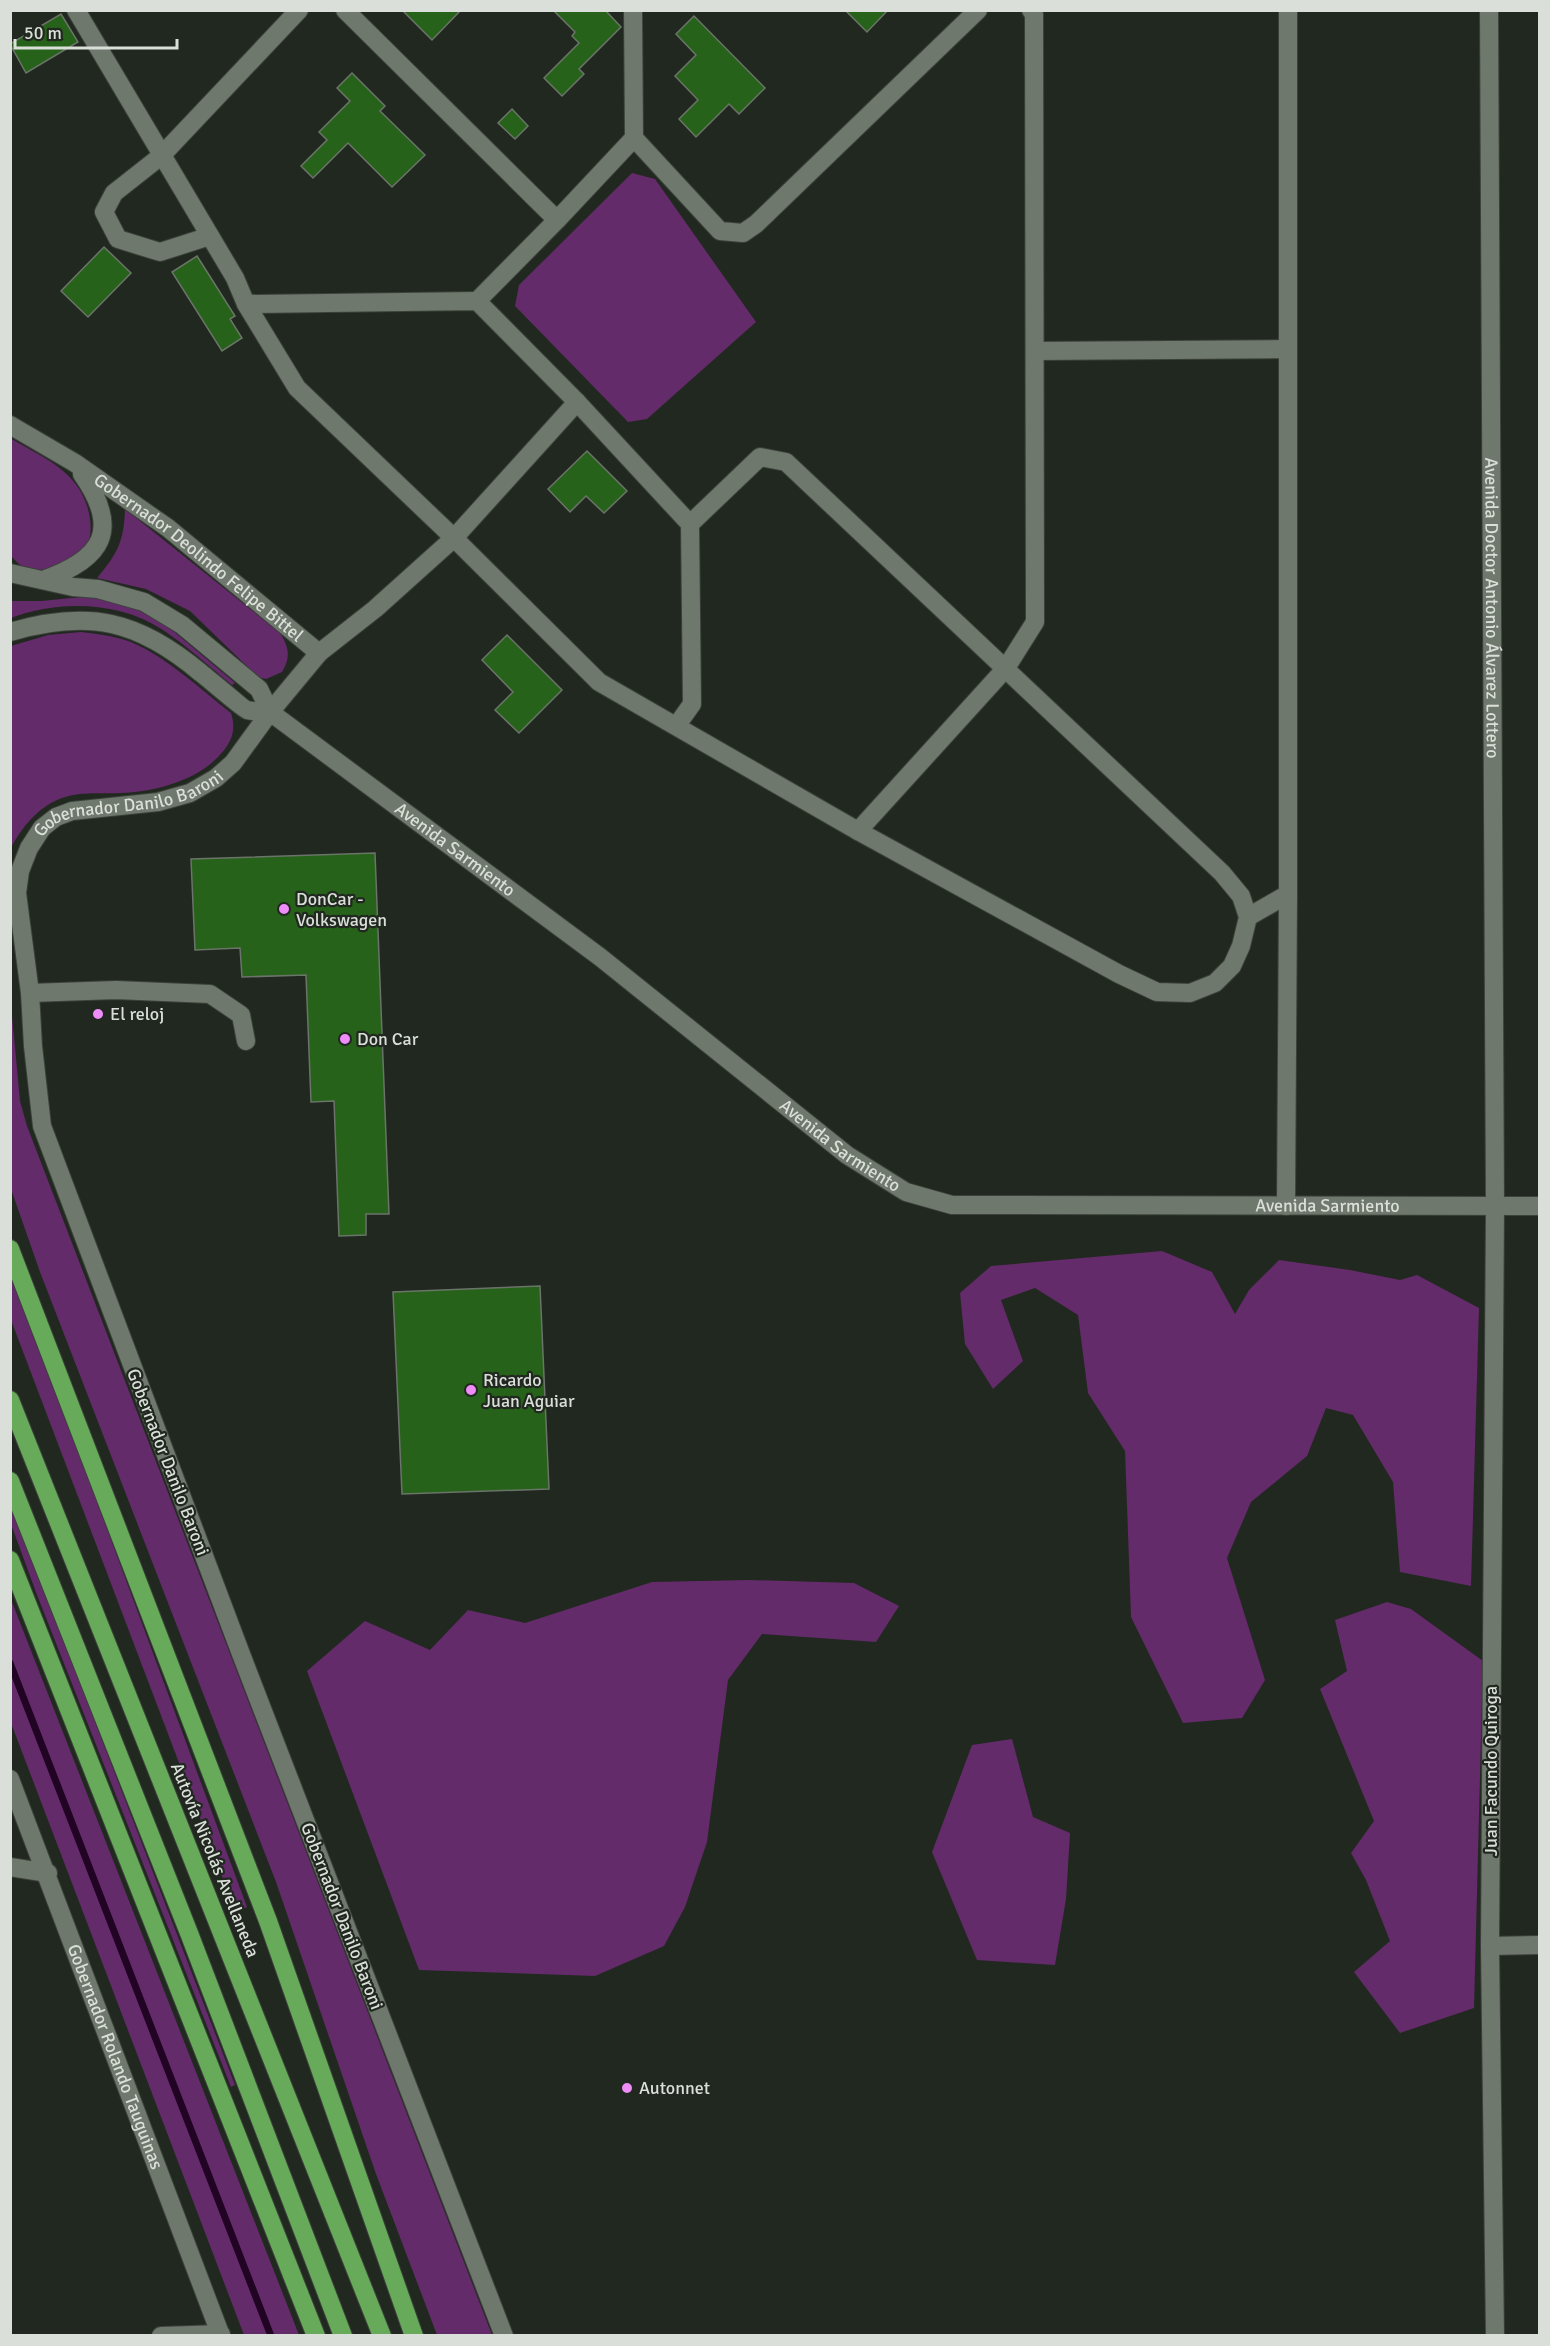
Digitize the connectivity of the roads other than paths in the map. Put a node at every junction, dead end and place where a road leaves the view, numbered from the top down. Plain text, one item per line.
1 (76, 10) edge
2 (299, 10) edge
3 (345, 10) edge
4 (633, 10) edge
5 (978, 10) edge
6 (1031, 10) edge
7 (1288, 10) edge
8 (1489, 10) edge
9 (634, 138) junction
10 (161, 156) junction
11 (557, 220) junction
12 (210, 236) junction
13 (477, 301) junction
14 (246, 304) junction
15 (1288, 349) junction
16 (1035, 351) junction
17 (577, 402) junction
18 (10, 425) edge
19 (75, 463) junction
20 (690, 524) junction
21 (454, 538) junction
22 (10, 573) edge
23 (41, 580) junction
24 (10, 632) edge
25 (319, 652) junction
26 (1006, 668) junction
27 (270, 712) junction
28 (677, 726) junction
29 (858, 831) junction
30 (1288, 894) junction
31 (1248, 917) junction
32 (30, 993) junction
33 (246, 1041) dead end
34 (1286, 1206) junction
35 (1539, 1206) edge
36 (1495, 1207) junction
37 (10, 1249) edge
38 (10, 1400) edge
39 (10, 1481) edge
40 (10, 1560) edge
41 (10, 1779) edge
42 (10, 1866) edge
43 (48, 1873) junction
44 (1539, 1945) edge
45 (1490, 1946) junction
46 (221, 2335) edge
47 (161, 2336) edge
48 (316, 2336) edge
49 (343, 2336) edge
50 (382, 2336) edge
51 (414, 2336) edge
52 (504, 2336) edge
53 (1495, 2336) edge

1 - 10 street
2 - 10 street
3 - 11 street
4 - 9 street
5 - 9 street
6 - 16 street
7 - 15 street
8 - 36 street, Avenida Doctor Antonio Álvarez Lottero
9 - 11 street
10 - 12 street
10 - 12 street
11 - 13 street
12 - 14 street
13 - 14 street
13 - 17 street
14 - 21 street
15 - 16 street
15 - 30 street
16 - 26 street
17 - 20 street
17 - 21 street
18 - 19 street, Gobernador Deolindo Felipe Bittel
19 - 23 street
19 - 25 street, Gobernador Deolindo Felipe Bittel
20 - 26 street
20 - 28 street
21 - 25 street
21 - 28 street
22 - 23 street, Avenida Sarmiento
23 - 27 street, Avenida Sarmiento
24 - 27 street, Avenida Sarmiento
25 - 27 street, Gobernador Deolindo Felipe Bittel
26 - 29 street
26 - 31 street
27 - 32 street, Gobernador Danilo Baroni
27 - 34 street, Avenida Sarmiento
28 - 29 street
29 - 31 street
30 - 31 street
30 - 34 street
32 - 33 street
32 - 52 street, Gobernador Danilo Baroni
34 - 36 street, Avenida Sarmiento
35 - 36 street, Avenida Sarmiento
36 - 45 street, Juan Facundo Quiroga
37 - 51 highway
38 - 50 highway, Autovía Nicolás Avellaneda
39 - 49 highway
40 - 48 highway
41 - 43 street, Gobernador Rolando Tauguinas
42 - 43 street
43 - 46 street, Gobernador Rolando Tauguinas
44 - 45 street
45 - 53 street, Juan Facundo Quiroga
46 - 47 street

